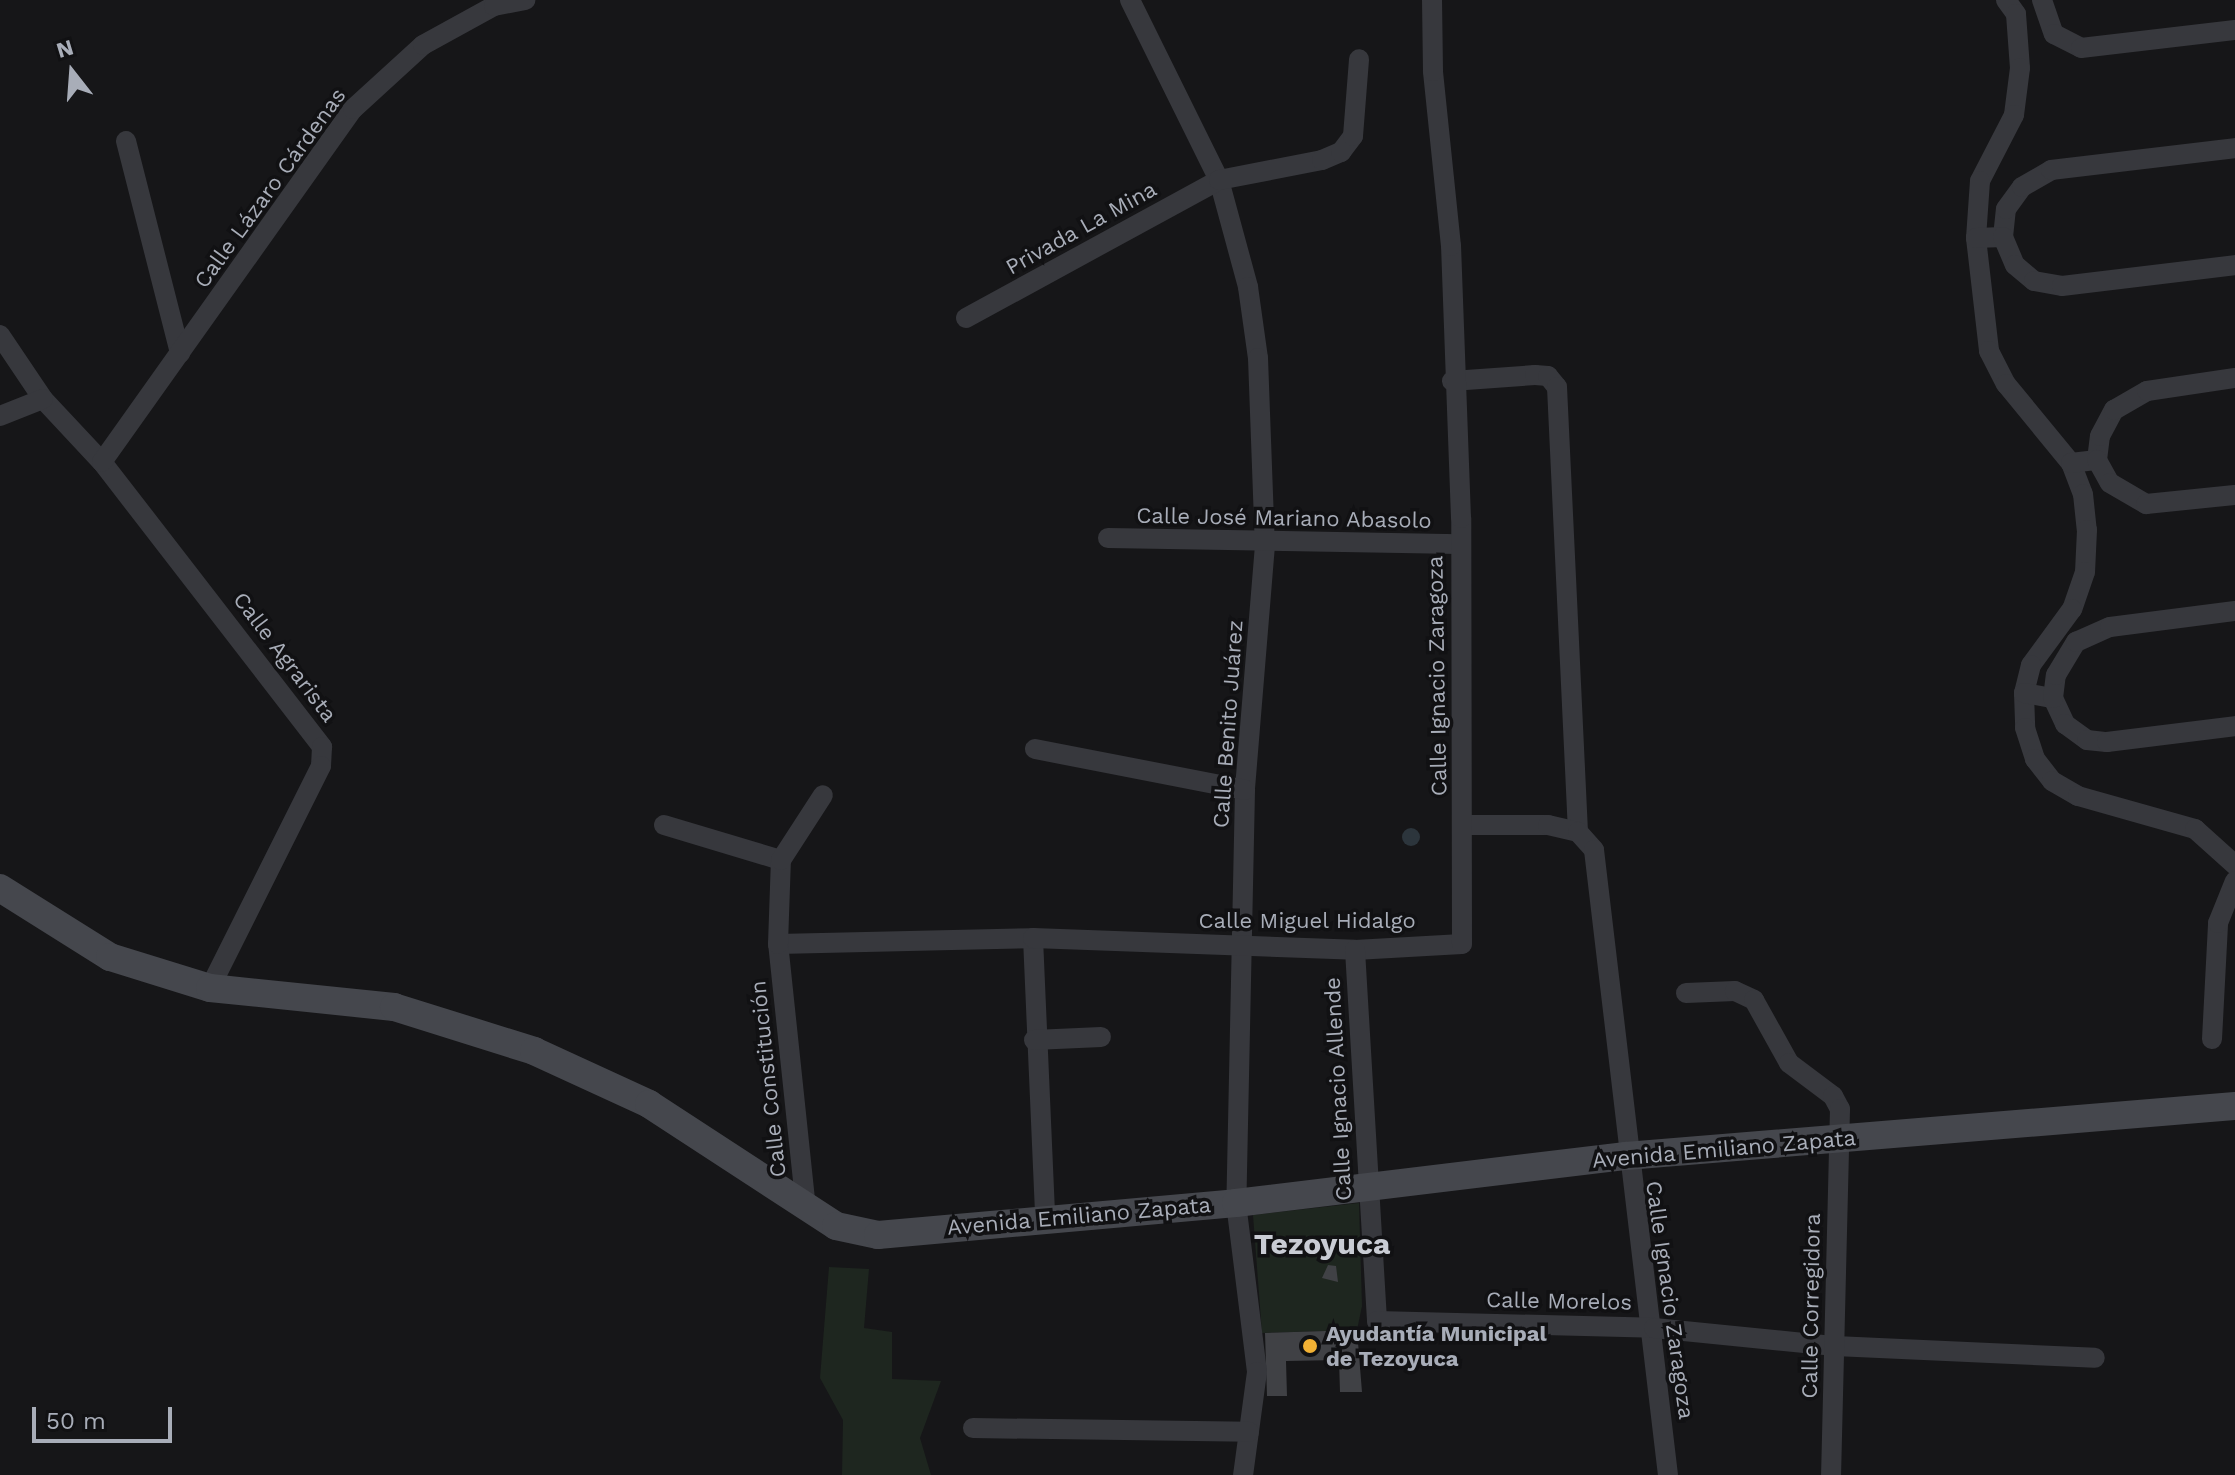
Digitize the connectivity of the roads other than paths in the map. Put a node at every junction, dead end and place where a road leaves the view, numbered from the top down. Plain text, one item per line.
1 (525, 0) edge
2 (1130, 0) edge
3 (1432, 0) edge
4 (2042, 5) edge
5 (2011, 7) edge
6 (2235, 30) edge
7 (1359, 59) dead end
8 (126, 141) dead end
9 (2235, 148) edge
10 (1219, 180) junction
11 (2003, 237) junction
12 (1976, 238) junction
13 (2235, 265) edge
14 (966, 318) dead end
15 (0, 335) edge
16 (180, 353) junction
17 (2235, 378) edge
18 (1452, 381) junction
19 (43, 399) junction
20 (0, 416) edge
21 (2097, 460) junction
22 (102, 462) junction
23 (2071, 463) junction
24 (2235, 495) edge
25 (1108, 538) dead end
26 (1459, 544) junction
27 (1265, 545) junction
28 (2235, 611) edge
29 (2024, 693) junction
30 (2053, 698) junction
31 (2235, 726) edge
32 (1035, 749) dead end
33 (1245, 790) junction
34 (823, 795) dead end
35 (664, 825) dead end
36 (1464, 825) junction
37 (1578, 832) junction
38 (781, 860) junction
39 (2233, 860) edge
40 (2235, 881) edge
41 (0, 888) edge
42 (1033, 938) junction
43 (778, 944) junction
44 (1244, 946) junction
45 (1355, 950) junction
46 (210, 988) junction
47 (1686, 993) dead end
48 (1101, 1037) dead end
49 (2212, 1039) dead end
50 (1034, 1040) junction
51 (2235, 1106) edge
52 (1839, 1139) junction
53 (1626, 1156) junction
54 (1366, 1188) junction
55 (1236, 1203) junction
56 (806, 1209) junction
57 (1045, 1217) junction
58 (1377, 1321) joint
59 (1654, 1328) junction
60 (1835, 1346) junction
61 (2095, 1358) dead end
62 (973, 1428) dead end
63 (1249, 1432) junction
64 (1243, 1475) edge
65 (1668, 1475) edge
66 (1831, 1475) edge

1 - 16 street, Calle Lázaro Cárdenas
2 - 10 street, Calle Benito Juárez
3 - 18 street, Calle Ignacio Zaragoza
4 - 5 street
4 - 6 street
5 - 12 street
7 - 10 street, Privada La Mina
8 - 16 street
9 - 11 street
10 - 14 street, Privada La Mina
10 - 27 street, Calle Benito Juárez
11 - 12 street
11 - 13 street
12 - 23 street
15 - 19 street, Calle Agrarista
16 - 22 street, Calle Lázaro Cárdenas
17 - 21 street
18 - 26 street, Calle Ignacio Zaragoza
18 - 37 street
19 - 20 street
19 - 22 street, Calle Agrarista
21 - 23 street
21 - 24 street
22 - 46 street, Calle Agrarista
23 - 29 street
25 - 27 street, Calle José Mariano Abasolo
26 - 27 street, Calle José Mariano Abasolo
26 - 36 street, Calle Ignacio Zaragoza
27 - 33 street, Calle Benito Juárez
28 - 30 street
29 - 30 street
29 - 39 street
30 - 31 street
32 - 33 street
33 - 44 street, Calle Benito Juárez
34 - 38 street
35 - 38 street
36 - 37 street, Calle Ignacio Zaragoza
36 - 45 street, Calle Miguel Hidalgo
37 - 53 street, Calle Ignacio Zaragoza
38 - 43 street, Calle Constitución
40 - 49 street
41 - 46 street, Avenida Emiliano Zapata
42 - 43 street, Calle Miguel Hidalgo
42 - 44 street, Calle Miguel Hidalgo
42 - 50 street
43 - 56 street, Calle Constitución
44 - 45 street, Calle Miguel Hidalgo
44 - 55 street, Calle Benito Juárez
45 - 54 street, Calle Ignacio Allende
46 - 56 street, Avenida Emiliano Zapata
47 - 52 street, Calle Corregidora
48 - 50 street
50 - 57 street
51 - 52 street, Avenida Emiliano Zapata
52 - 53 street, Avenida Emiliano Zapata
52 - 60 street, Calle Corregidora
53 - 54 street, Avenida Emiliano Zapata
53 - 59 street, Calle Ignacio Zaragoza
54 - 55 street, Avenida Emiliano Zapata
54 - 58 street, Calle Ignacio Allende
55 - 57 street, Avenida Emiliano Zapata
55 - 63 street, Calle Benito Juárez
56 - 57 street, Avenida Emiliano Zapata
58 - 59 street, Calle Morelos
59 - 60 street, Calle Morelos
59 - 65 street, Calle Ignacio Zaragoza
60 - 61 street, Calle Morelos
60 - 66 street, Calle Corregidora
62 - 63 street
63 - 64 street, Calle Benito Juárez

